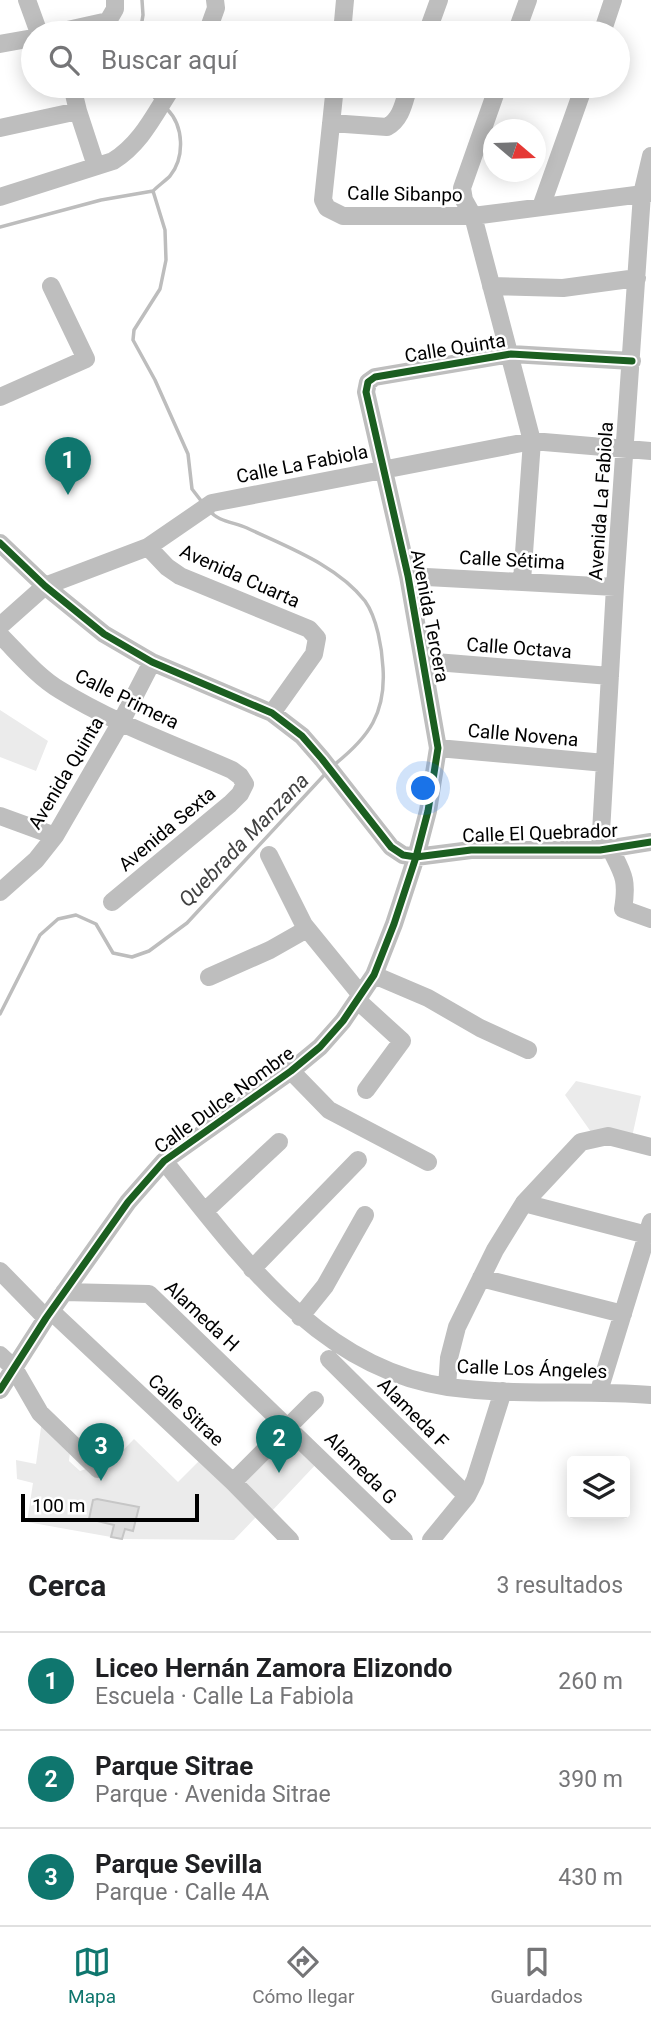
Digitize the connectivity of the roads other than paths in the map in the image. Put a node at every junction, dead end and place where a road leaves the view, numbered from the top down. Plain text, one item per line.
1 (27, 0) edge
2 (215, 0) edge
3 (345, 0) edge
4 (439, 0) edge
5 (528, 0) edge
6 (614, 0) edge
7 (115, 4) edge
8 (35, 21) edge
9 (108, 21) edge
10 (211, 21) edge
11 (343, 21) edge
12 (431, 21) edge
13 (520, 21) edge
14 (606, 21) edge
15 (21, 40) edge
16 (0, 44) edge
17 (75, 98) edge
18 (165, 98) edge
19 (334, 98) edge
20 (405, 98) edge
21 (494, 98) edge
22 (580, 98) edge
23 (78, 111) junction
24 (331, 122) junction
25 (0, 128) edge
26 (651, 156) edge
27 (96, 166) junction
28 (647, 193) edge
29 (0, 197) edge
30 (541, 207) junction
31 (473, 216) junction
32 (637, 278) junction
33 (51, 286) dead end
34 (491, 286) junction
35 (511, 354) junction
36 (632, 360) junction
37 (368, 382) joint
38 (0, 397) edge
39 (532, 441) junction
40 (626, 449) junction
41 (651, 451) edge
42 (385, 470) junction
43 (0, 543) edge
44 (148, 547) junction
45 (408, 576) junction
46 (522, 581) junction
47 (45, 586) junction
48 (615, 587) junction
49 (0, 626) edge
50 (0, 635) edge
51 (152, 662) junction
52 (424, 662) junction
53 (610, 676) junction
54 (272, 713) junction
55 (121, 722) junction
56 (438, 748) junction
57 (605, 763) junction
58 (244, 785) joint
59 (0, 816) edge
60 (55, 836) junction
61 (651, 842) edge
62 (605, 849) junction
63 (269, 855) dead end
64 (416, 857) junction
65 (0, 892) edge
66 (112, 902) dead end
67 (651, 919) edge
68 (307, 929) junction
69 (374, 975) junction
70 (208, 977) dead end
71 (359, 998) junction
72 (528, 1050) dead end
73 (291, 1071) junction
74 (366, 1090) dead end
75 (279, 1142) dead end
76 (651, 1147) edge
77 (358, 1160) dead end
78 (164, 1161) junction
79 (428, 1162) dead end
80 (524, 1203) junction
81 (205, 1211) junction
82 (365, 1216) dead end
83 (649, 1228) edge
84 (252, 1269) junction
85 (0, 1270) edge
86 (481, 1278) junction
87 (64, 1292) junction
88 (622, 1314) junction
89 (48, 1315) junction
90 (300, 1317) junction
91 (0, 1355) edge
92 (329, 1359) dead end
93 (14, 1368) junction
94 (447, 1387) junction
95 (0, 1390) edge
96 (503, 1391) junction
97 (599, 1391) junction
98 (651, 1395) edge
99 (315, 1400) dead end
100 (289, 1426) junction
101 (97, 1469) dead end
102 (233, 1482) junction
103 (467, 1496) junction
104 (290, 1540) edge
105 (404, 1540) edge
106 (431, 1540) edge

1 - 8 street
2 - 10 street
3 - 11 street
4 - 12 street
5 - 13 street
6 - 14 street
7 - 9 street
15 - 16 street
17 - 23 street
18 - 27 street
19 - 24 street
20 - 24 street
21 - 31 street
22 - 30 street
23 - 25 street
23 - 27 street
24 - 31 street, Calle Sibanpo
26 - 28 street, Avenida La Fabiola
27 - 29 street
28 - 30 street, Calle Sibanpo
28 - 32 street, Avenida La Fabiola
30 - 31 street, Calle Sibanpo
31 - 34 street
32 - 34 street
32 - 36 street, Avenida La Fabiola
33 - 38 street
34 - 35 street
35 - 36 street, Calle Quinta
35 - 37 street, Calle Quinta
35 - 39 street
36 - 40 street, Avenida La Fabiola
37 - 42 street, Avenida Tercera
39 - 40 street, Calle La Fabiola
39 - 42 street, Calle La Fabiola
39 - 46 street
40 - 41 street, Calle La Fabiola
40 - 48 street, Avenida La Fabiola
42 - 44 street, Calle La Fabiola
42 - 45 street, Avenida Tercera
43 - 47 street
44 - 47 street, Calle La Fabiola
44 - 54 street, Avenida Cuarta
45 - 46 street, Calle Sétima
45 - 52 street, Avenida Tercera
46 - 48 street, Calle Sétima
47 - 49 street
47 - 51 street
48 - 53 street, Avenida La Fabiola
50 - 55 street, Calle Primera
51 - 54 street
51 - 55 street, Avenida Quinta
52 - 53 street, Calle Octava
52 - 56 street, Avenida Tercera
53 - 57 street, Avenida La Fabiola
54 - 64 street
55 - 58 street, Calle Primera
55 - 60 street, Avenida Quinta
56 - 57 street, Calle Novena
56 - 64 street, Avenida Tercera
57 - 62 street, Avenida La Fabiola
58 - 66 street, Avenida Sexta
59 - 60 street
60 - 65 street, Avenida Quinta
61 - 62 street, Calle El Quebrador
62 - 64 street, Calle El Quebrador
62 - 67 street
63 - 68 street
64 - 69 street, Calle Dulce Nombre
68 - 70 street
68 - 71 street
69 - 71 street, Calle Dulce Nombre
69 - 72 street
71 - 73 street, Calle Dulce Nombre
71 - 74 street
73 - 78 street, Calle Dulce Nombre
73 - 79 street
75 - 81 street
76 - 80 street
77 - 84 street
78 - 81 street, Calle Los Ángeles
78 - 87 street, Calle Dulce Nombre
80 - 83 street
80 - 86 street
81 - 84 street, Calle Los Ángeles
82 - 90 street
83 - 88 street
84 - 90 street, Calle Los Ángeles
85 - 89 street, Calle Sitrae
86 - 88 street
86 - 94 street
87 - 89 street, Calle Dulce Nombre
87 - 100 street, Alameda H
88 - 97 street
89 - 93 street, Calle Dulce Nombre
89 - 102 street, Calle Sitrae
90 - 94 street, Calle Los Ángeles
91 - 93 street
92 - 103 street, Alameda F
93 - 95 street, Calle Dulce Nombre
93 - 101 street
94 - 96 street, Calle Los Ángeles
96 - 97 street, Calle Los Ángeles
96 - 103 street
97 - 98 street, Calle Los Ángeles
99 - 100 street
100 - 102 street
100 - 105 street, Alameda G
102 - 104 street, Calle Sitrae
103 - 106 street

